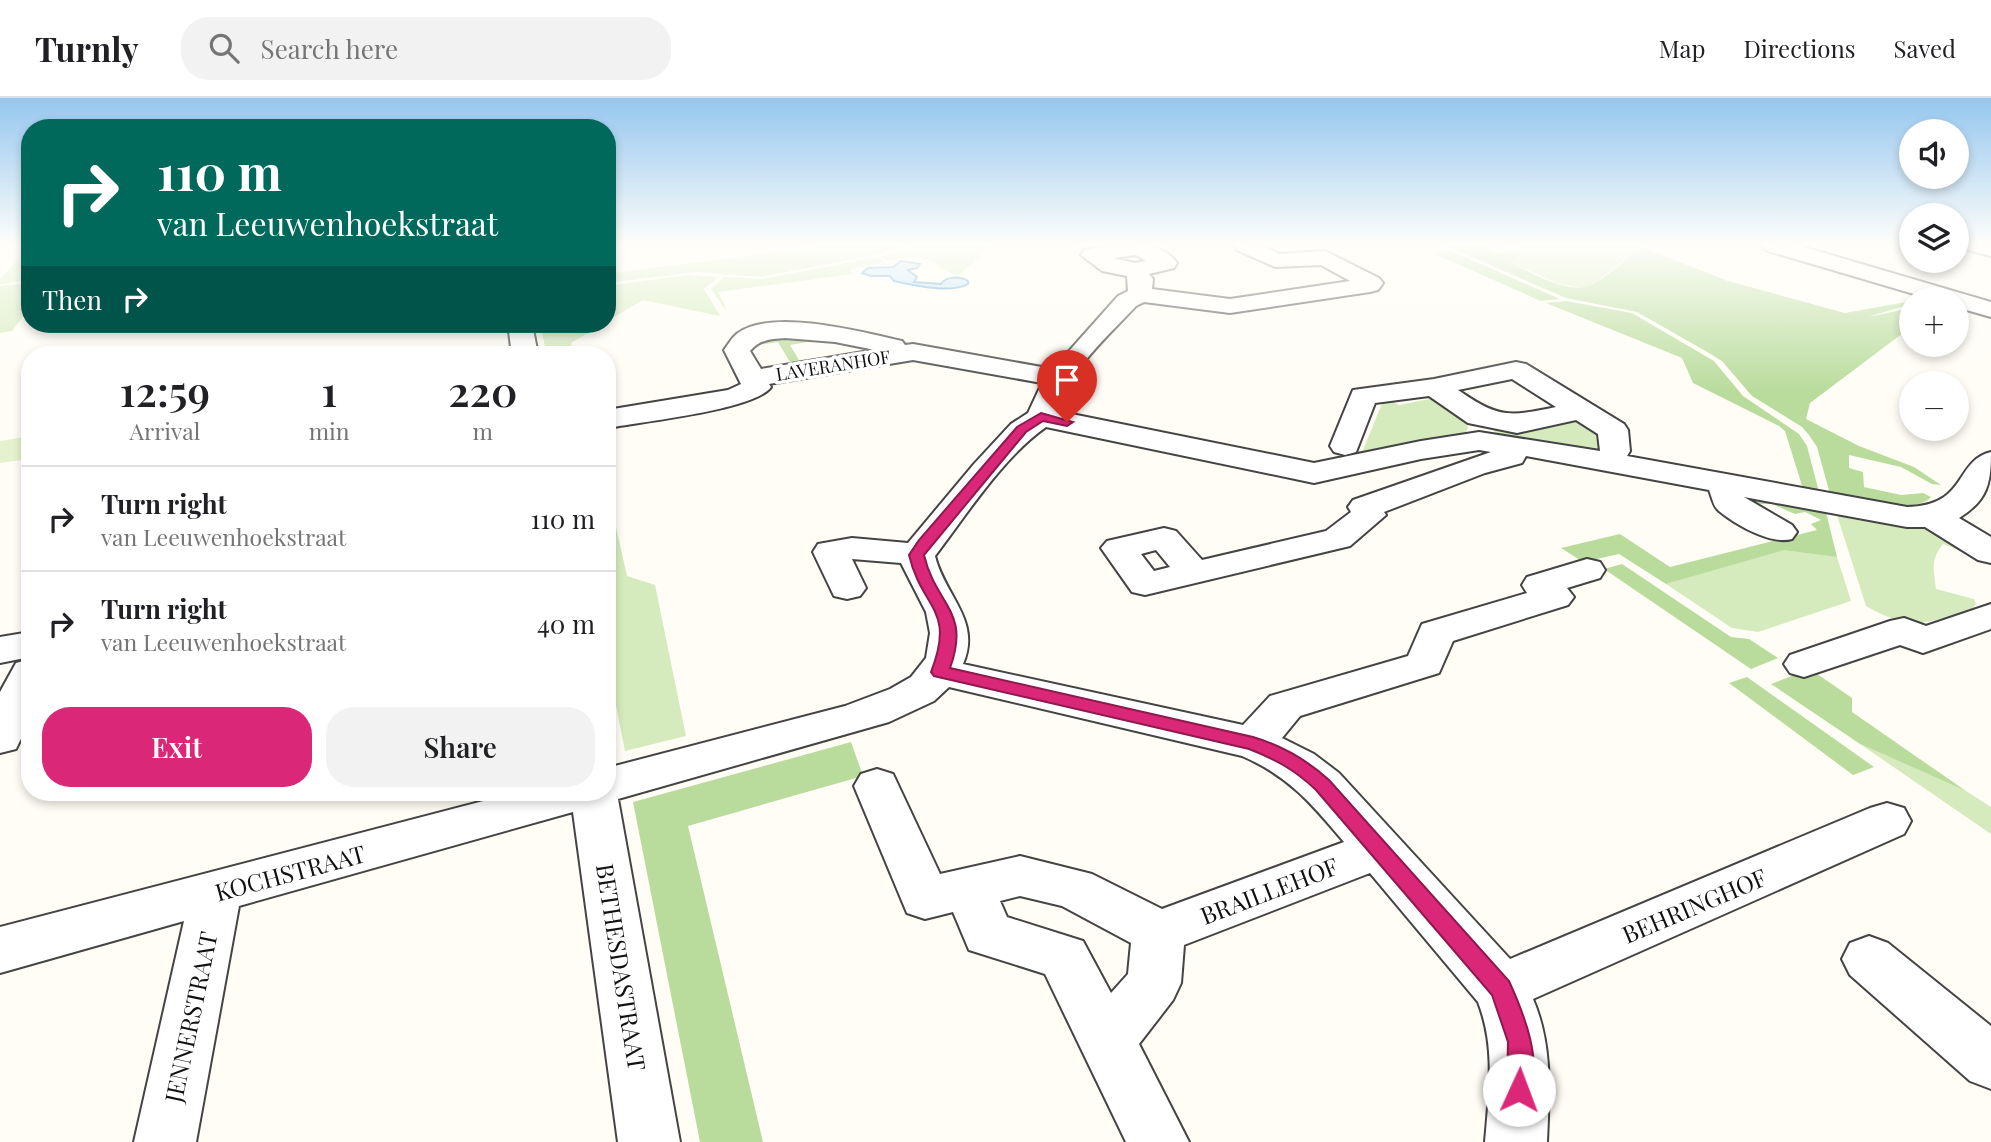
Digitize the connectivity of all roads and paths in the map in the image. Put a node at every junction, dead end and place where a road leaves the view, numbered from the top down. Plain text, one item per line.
1 (1127, 294) edge
2 (1193, 294) edge
3 (1312, 294) edge
4 (1969, 303) edge
5 (1991, 310) edge
6 (913, 352) junction
7 (1059, 378) junction
8 (752, 379) junction
9 (1434, 387) junction
10 (1581, 410) junction
11 (616, 417) edge
12 (1041, 417) junction
13 (1479, 429) junction
14 (1345, 446) dead end
15 (1540, 449) junction
16 (1615, 451) dead end
17 (1991, 461) edge
18 (1314, 473) junction
19 (1724, 485) junction
20 (1365, 507) junction
21 (1933, 517) junction
22 (1780, 532) dead end
23 (1991, 552) edge
24 (917, 555) junction
25 (1587, 570) dead end
26 (1194, 573) dead end
27 (847, 588) dead end
28 (1991, 616) edge
29 (21, 646) edge
30 (0, 650) edge
31 (1804, 664) dead end
32 (940, 672) junction
33 (21, 692) edge
34 (0, 738) edge
35 (1253, 743) junction
36 (616, 783) edge
37 (877, 786) dead end
38 (550, 801) edge
39 (595, 801) edge
40 (1887, 821) dead end
41 (1379, 849) junction
42 (969, 888) junction
43 (216, 892) junction
44 (1159, 932) junction
45 (0, 950) edge
46 (1869, 960) dead end
47 (1501, 988) junction
48 (1107, 1040) junction
49 (1991, 1062) edge
50 (165, 1142) edge
51 (649, 1142) edge
52 (1158, 1142) edge
53 (1516, 1142) edge

1 - 7 street
2 - 3 street
4 - 5 street
6 - 7 street, LAVERANHOF
6 - 8 street, LAVERANHOF
6 - 8 street, LAVERANHOF
7 - 12 street
8 - 11 street, LAVERANHOF
9 - 10 street
9 - 13 street
9 - 14 street
10 - 13 street
10 - 16 street
12 - 18 street
12 - 24 street
13 - 15 street
13 - 18 street
15 - 19 street
15 - 20 street
17 - 21 street
18 - 20 street
19 - 21 street
19 - 22 street
20 - 26 street
21 - 23 street
24 - 27 street
24 - 32 street
25 - 35 street
28 - 31 street
29 - 30 street
32 - 35 street
32 - 36 street
33 - 34 street
35 - 41 street
37 - 42 street
38 - 43 street, KOCHSTRAAT
39 - 51 street, BETHESDASTRAAT
40 - 47 street, BEHRINGHOF
41 - 44 street, BRAILLEHOF
41 - 47 street
42 - 44 street
42 - 48 street
43 - 45 street, KOCHSTRAAT
43 - 50 street, JENNERSTRAAT
44 - 48 street
46 - 49 street
47 - 53 street
48 - 52 street

